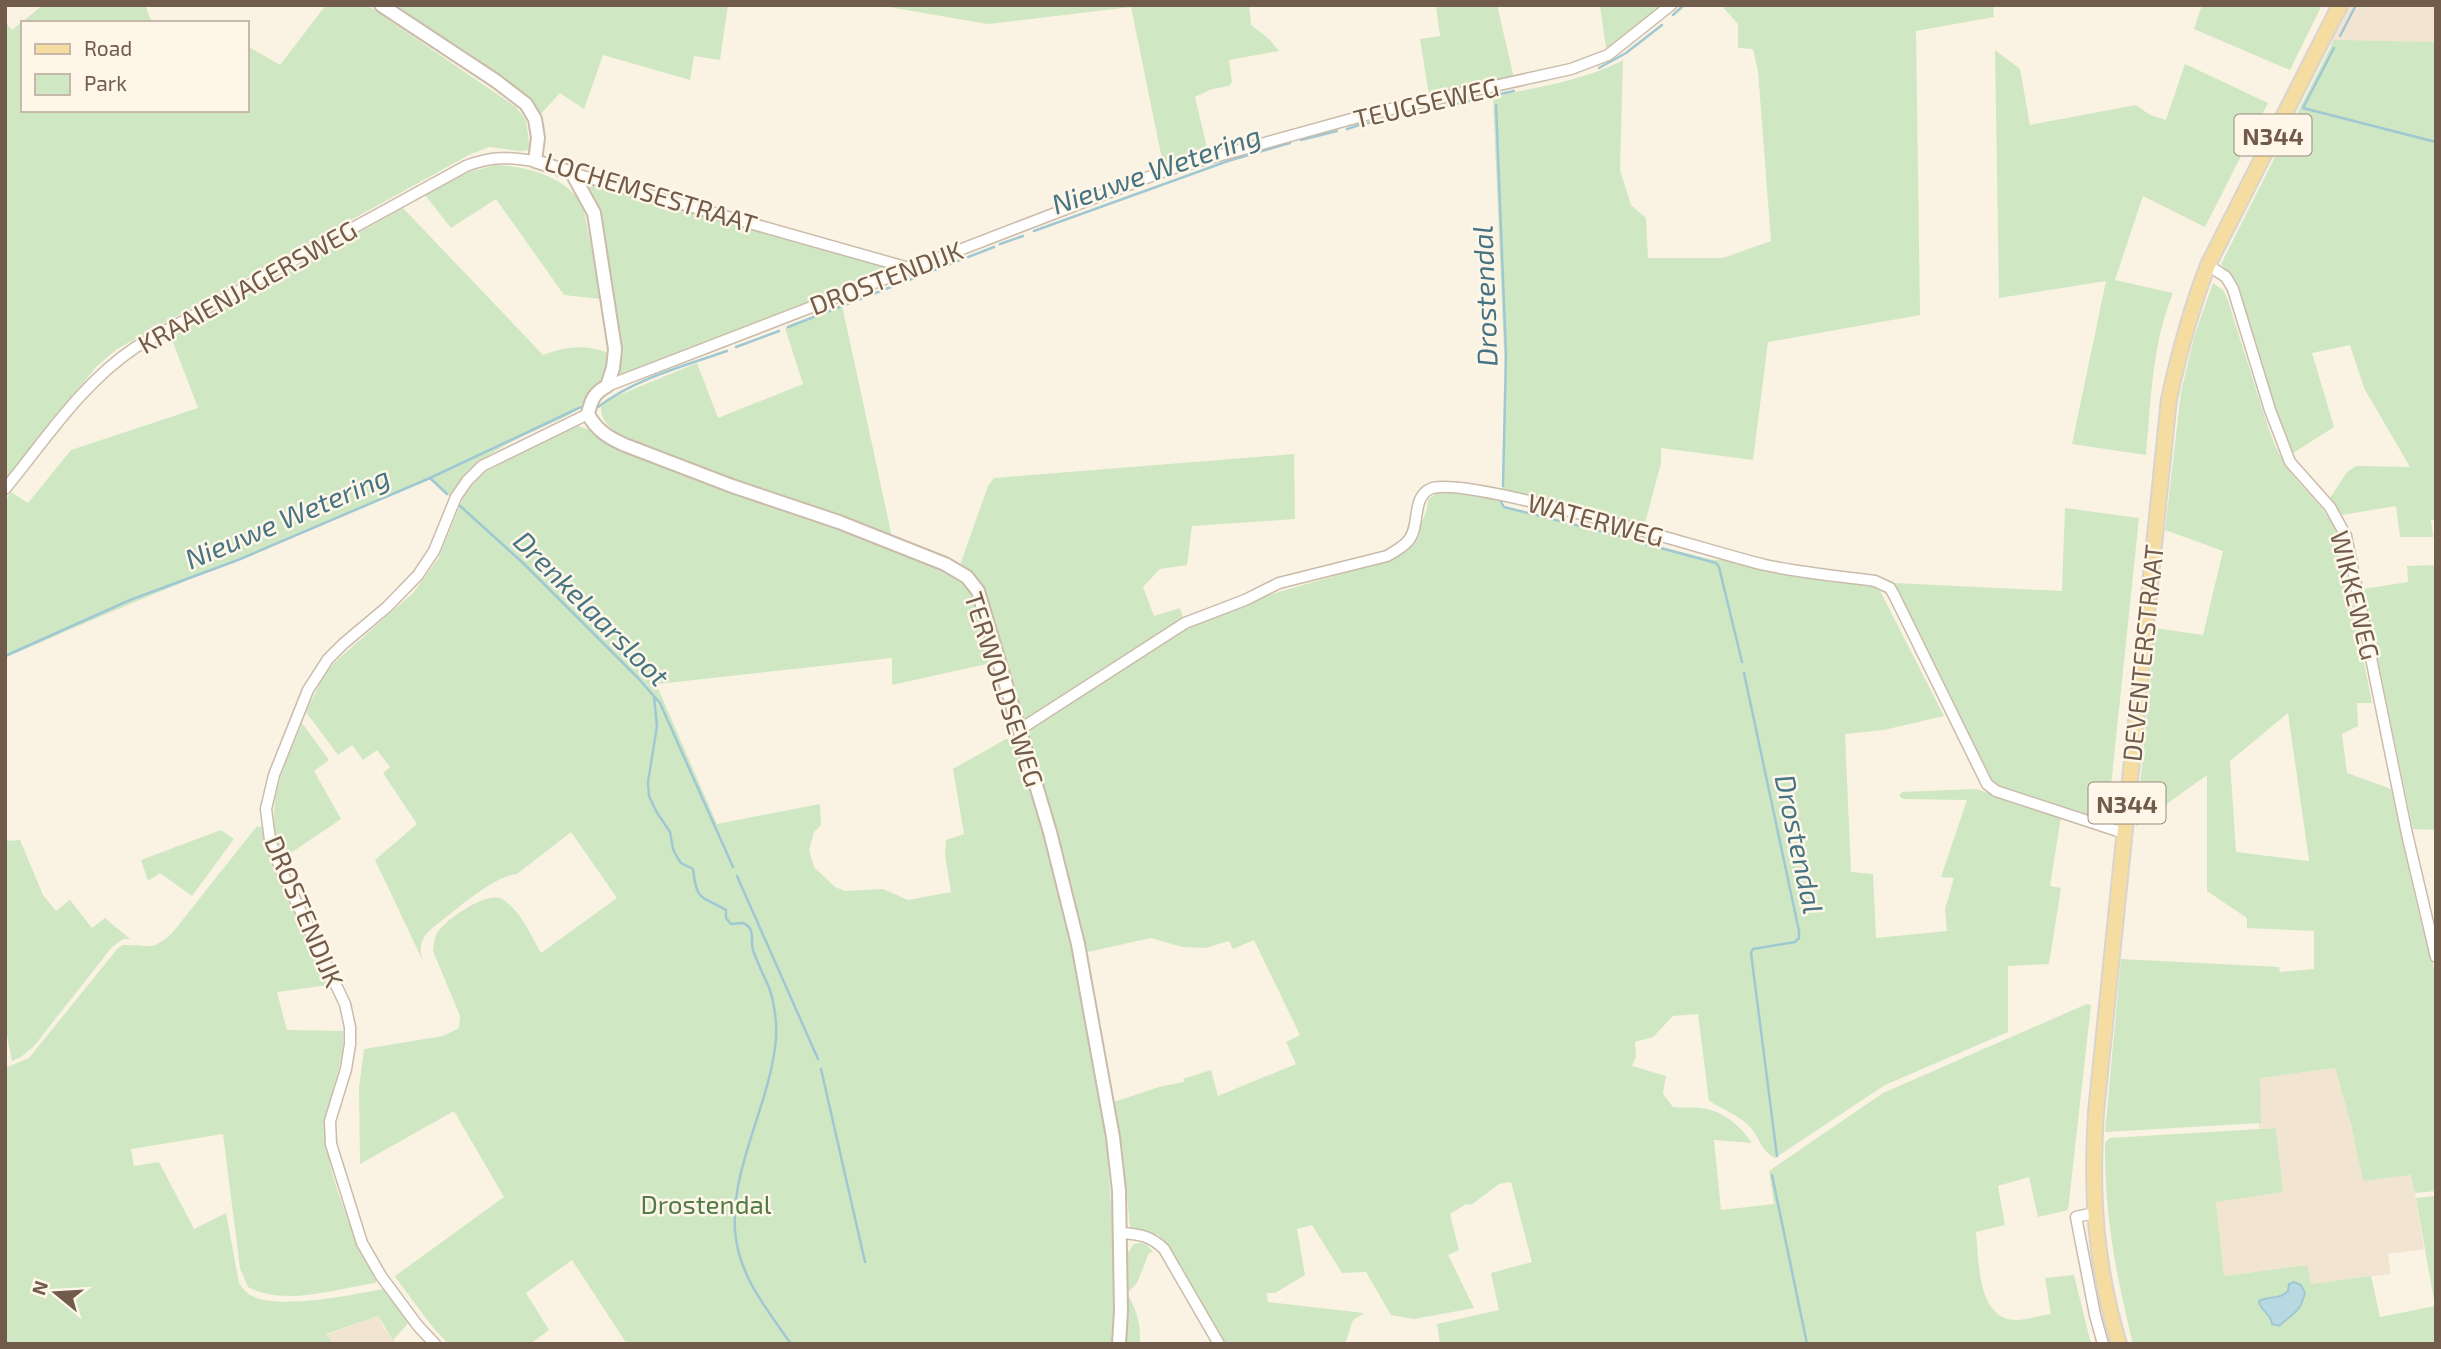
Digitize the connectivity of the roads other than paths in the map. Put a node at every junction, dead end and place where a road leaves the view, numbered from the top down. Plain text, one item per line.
1 (381, 5) edge
2 (1671, 5) edge
3 (2340, 5) edge
4 (535, 161) junction
5 (1167, 170) joint
6 (572, 173) junction
7 (2208, 265) junction
8 (909, 268) junction
9 (607, 386) junction
10 (589, 409) junction
11 (5, 489) edge
12 (1019, 730) junction
13 (2124, 833) junction
14 (2436, 957) edge
15 (2094, 1213) junction
16 (1121, 1233) junction
17 (435, 1344) edge
18 (1119, 1344) edge
19 (1219, 1344) edge
20 (2103, 1344) edge
21 (2119, 1344) edge

1 - 4 street, LOCHEMSESTRAAT
2 - 5 street, TEUGSEWEG
3 - 7 main road, N344
4 - 6 street, LOCHEMSESTRAAT
4 - 11 street, KRAAIENJAGERSWEG
5 - 8 street, DROSTENDIJK
6 - 8 street, LOCHEMSESTRAAT
6 - 9 street
7 - 13 main road, DEVENTERSTRAAT / N344
7 - 14 street, WIKKEWEG
8 - 9 street, DROSTENDIJK
9 - 10 street
10 - 12 street, TERWOLDSEWEG
10 - 17 street, DROSTENDIJK
12 - 13 street, WATERWEG
12 - 16 street, TERWOLDSEWEG
13 - 15 main road, DEVENTERSTRAAT / N344
15 - 20 street
15 - 21 main road, DEVENTERSTRAAT / N344
16 - 18 street, TERWOLDSEWEG
16 - 19 street

